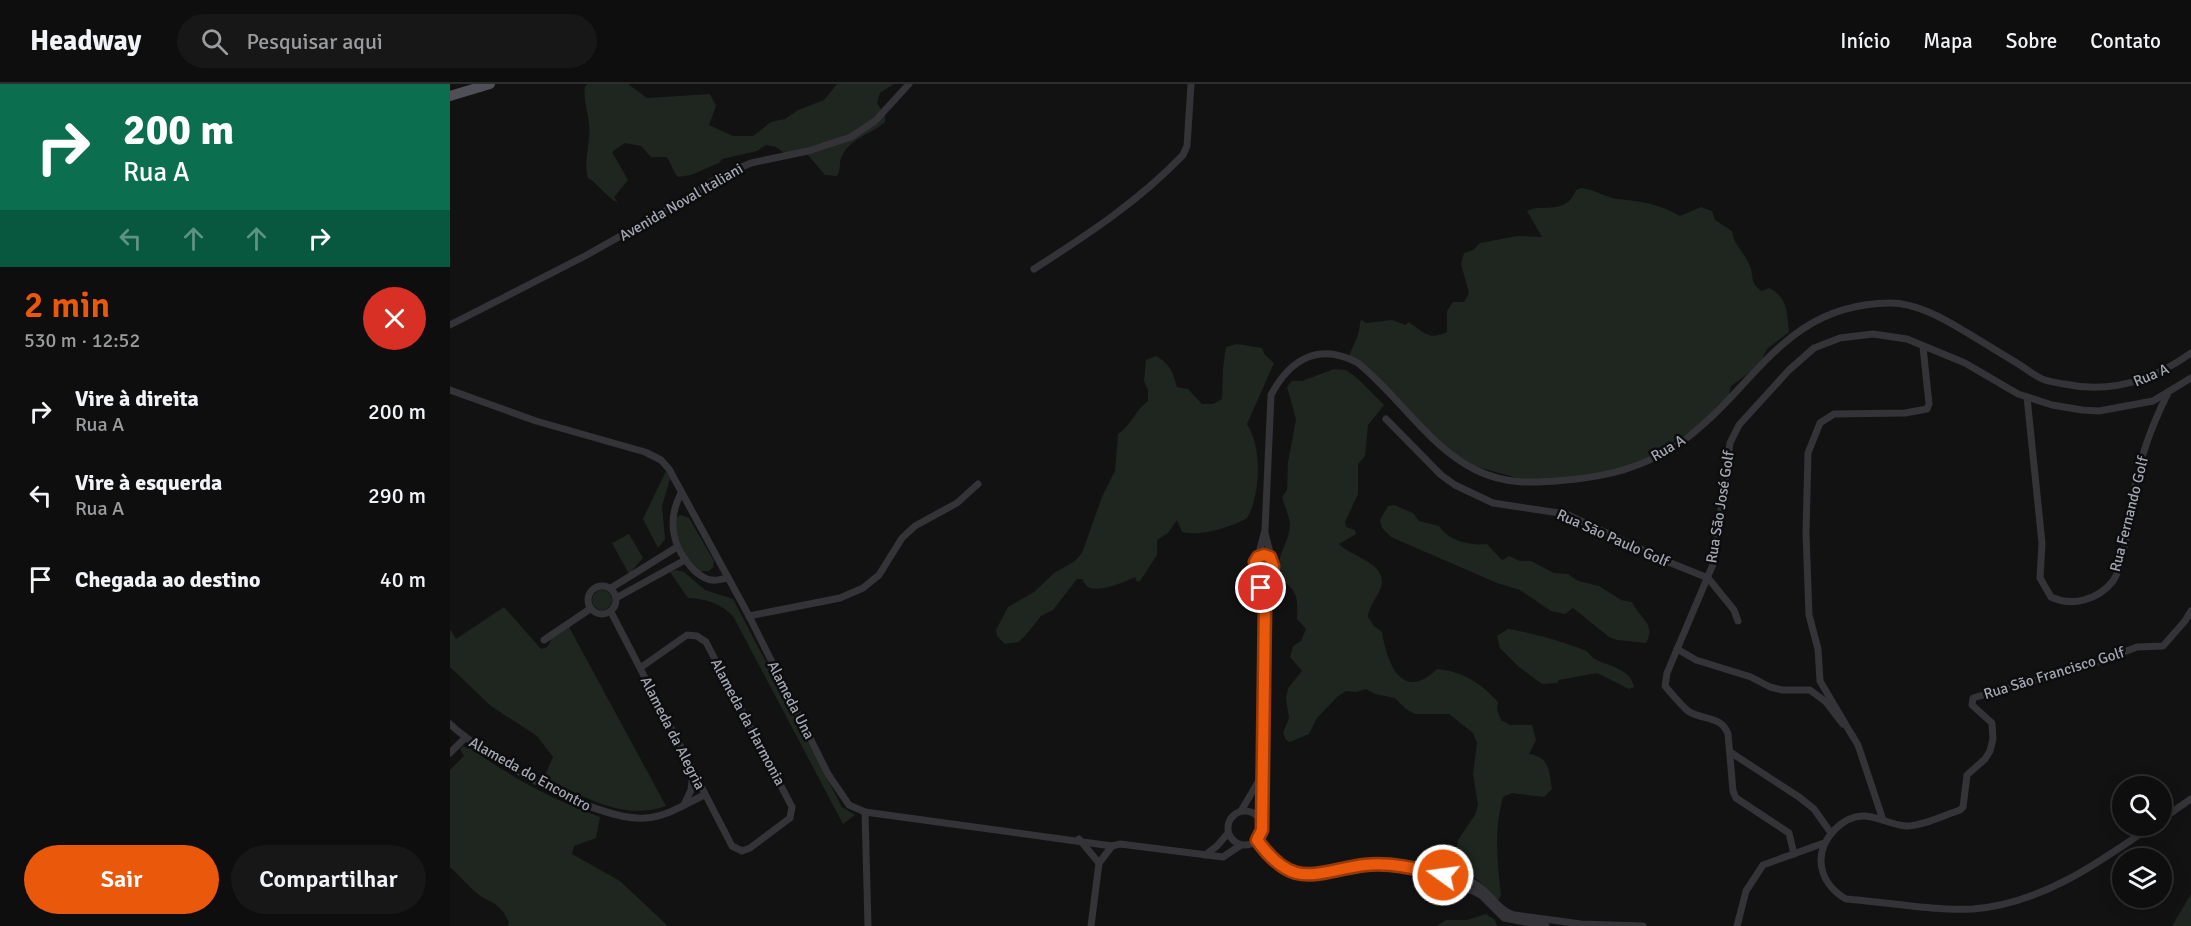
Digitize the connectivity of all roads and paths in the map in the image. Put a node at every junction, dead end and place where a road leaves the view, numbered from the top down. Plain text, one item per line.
1 (490, 84) edge
2 (909, 84) edge
3 (1191, 84) edge
4 (450, 96) edge
5 (1034, 269) dead end
6 (450, 325) edge
7 (1923, 347) junction
8 (2191, 353) edge
9 (2191, 378) edge
10 (450, 390) edge
11 (2167, 394) junction
12 (2026, 397) junction
13 (1386, 419) dead end
14 (978, 484) dead end
15 (681, 493) junction
16 (1265, 530) junction
17 (677, 547) junction
18 (662, 556) junction
19 (1258, 557) junction
20 (684, 560) junction
21 (1272, 560) junction
22 (668, 569) junction
23 (1272, 569) junction
24 (640, 570) junction
25 (1258, 571) junction
26 (726, 578) junction
27 (1708, 578) junction
28 (647, 581) junction
29 (611, 588) junction
30 (616, 598) junction
31 (1265, 605) junction
32 (590, 609) junction
33 (2191, 611) edge
34 (611, 612) junction
35 (749, 616) junction
36 (1738, 621) dead end
37 (544, 640) dead end
38 (1677, 649) junction
39 (640, 668) junction
40 (1820, 681) junction
41 (1810, 690) junction
42 (450, 724) edge
43 (1853, 737) junction
44 (465, 738) junction
45 (1730, 750) junction
46 (450, 753) edge
47 (1264, 772) junction
48 (693, 773) junction
49 (704, 795) junction
50 (2191, 799) edge
51 (684, 805) junction
52 (1241, 810) junction
53 (865, 812) junction
54 (2172, 812) edge
55 (1883, 820) junction
56 (1262, 824) junction
57 (1228, 833) junction
58 (1831, 833) junction
59 (2137, 836) edge
60 (1079, 839) junction
61 (1257, 840) junction
62 (1824, 843) junction
63 (1241, 845) junction
64 (1112, 846) junction
65 (738, 850) joint
66 (1794, 854) junction
67 (1205, 855) junction
68 (1099, 862) junction
69 (1443, 875) junction
70 (1605, 925) edge
71 (868, 926) edge
72 (1091, 926) edge
73 (1546, 926) edge
74 (1643, 926) edge
75 (1737, 926) edge

1 - 4 main road
2 - 6 street, Avenida Noval Italiani
3 - 5 street
7 - 12 street, Rua São José Golf
7 - 27 street, Rua São José Golf
7 - 40 street
8 - 16 street, Rua A
9 - 11 street, Rua São José Golf
10 - 15 street, Alameda Una
11 - 12 street, Rua São José Golf
11 - 12 street, Rua Fernando Golf
13 - 27 street, Rua São Paulo Golf
14 - 35 street
15 - 17 street
15 - 26 street, Alameda Una
16 - 19 street, Rua A
16 - 21 street, Rua A
17 - 18 street
17 - 20 street
18 - 22 street
18 - 24 street
19 - 21 street
19 - 25 street, Rua A
20 - 22 street
20 - 26 street
21 - 23 street, Rua A
22 - 28 street
23 - 25 street
23 - 31 street, Rua A
24 - 28 street
24 - 29 street
25 - 31 street, Rua A
26 - 35 street, Alameda Una
27 - 36 street, Rua São Paulo Golf
27 - 38 street, Rua São José Golf
28 - 30 street
29 - 30 street
29 - 32 street
30 - 34 street
31 - 47 street, Rua A
32 - 34 street
32 - 37 street
33 - 55 street, Rua São Francisco Golf
34 - 39 street, Alameda da Alegria
35 - 53 street, Alameda Una
38 - 41 street
38 - 45 street, Rua São José Golf
39 - 48 street, Alameda da Alegria
39 - 65 street, Alameda da Harmonia
40 - 41 street
40 - 43 street
41 - 43 street
42 - 44 street, Alameda do Encontro
43 - 55 street
44 - 46 street
44 - 51 street, Alameda do Encontro
45 - 58 street
45 - 66 street
47 - 52 street
47 - 56 street, Rua A
48 - 49 street, Alameda da Alegria
48 - 51 street
49 - 51 street, Alameda do Encontro
49 - 65 street, Alameda da Alegria
50 - 54 street
52 - 56 street
52 - 57 street
53 - 60 street
53 - 71 street
55 - 58 street
56 - 61 street
57 - 63 street
57 - 67 street
58 - 62 street
59 - 62 street
60 - 64 street
60 - 68 street
61 - 63 street
61 - 69 street
62 - 66 street
63 - 67 street
64 - 67 street
64 - 68 street
66 - 75 street
68 - 72 street
69 - 70 street
69 - 73 street
70 - 74 street

